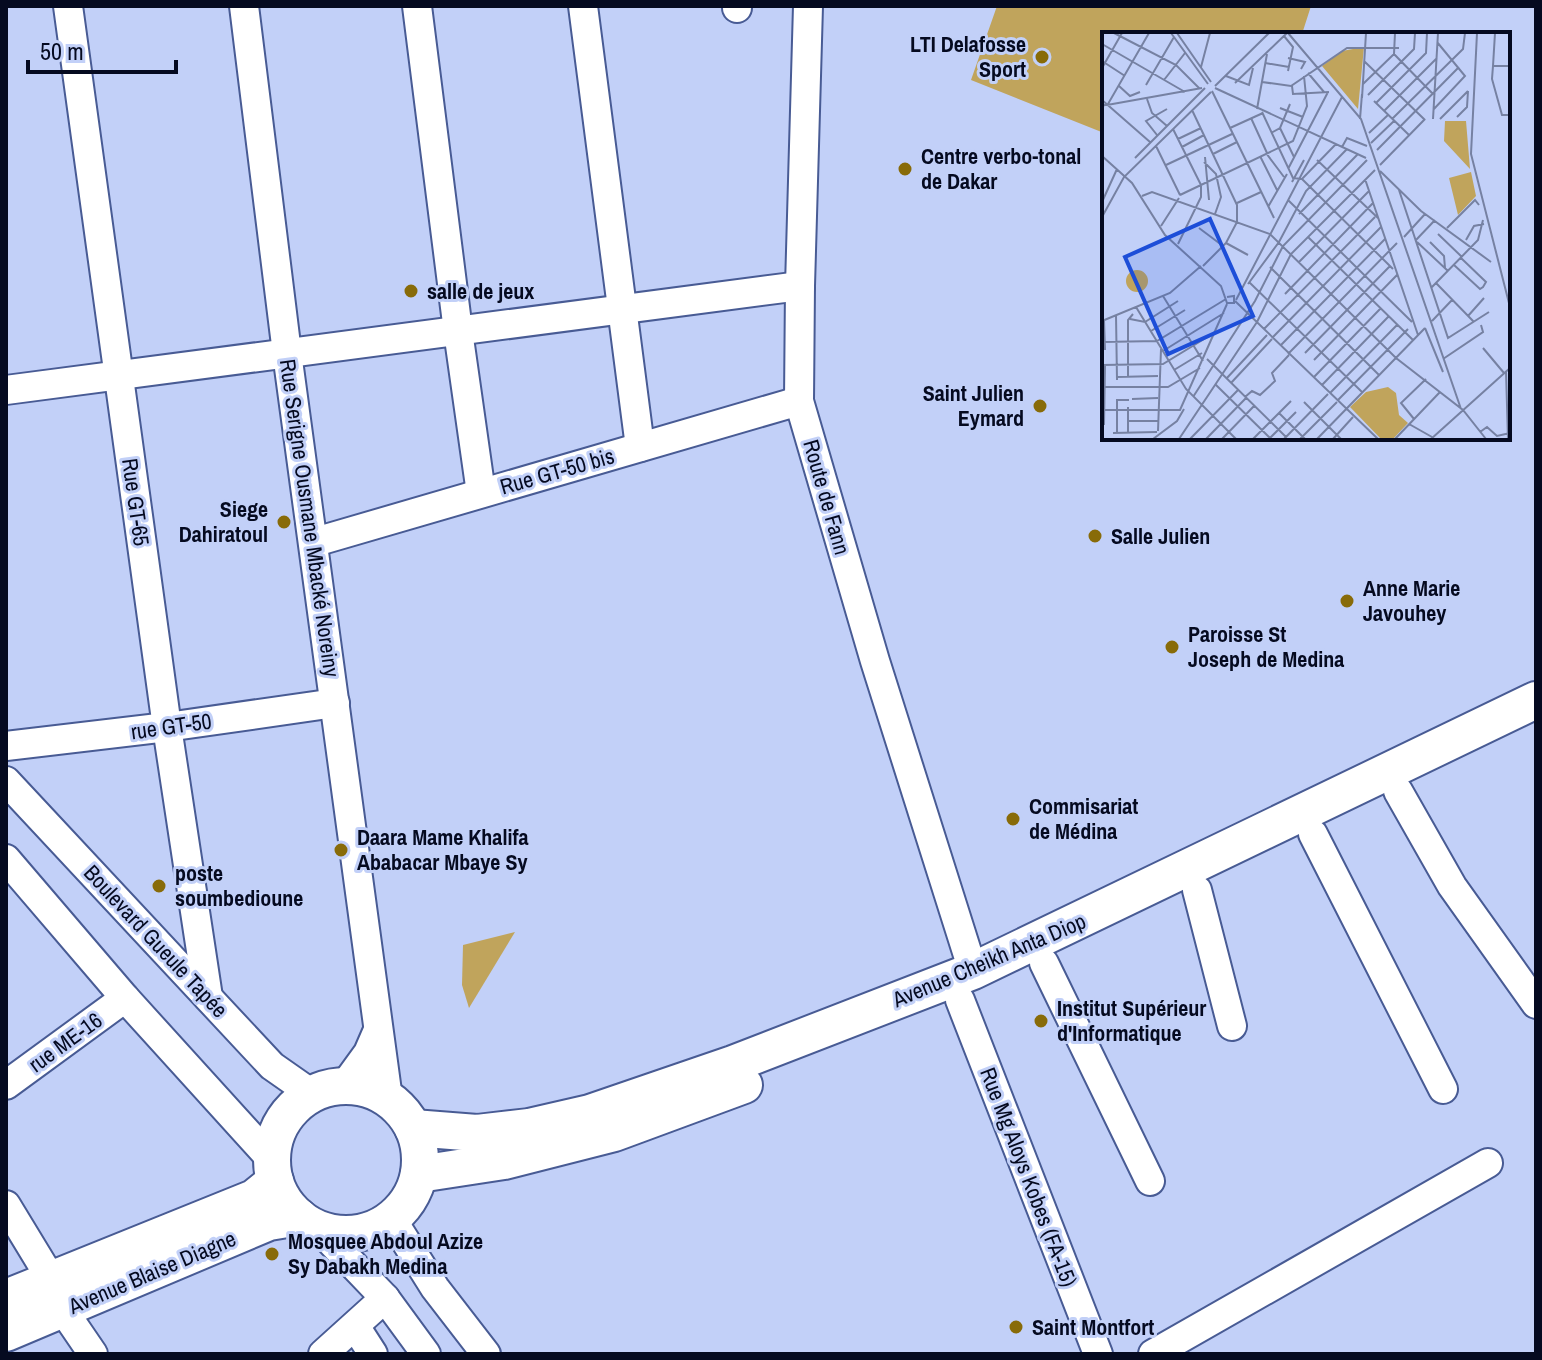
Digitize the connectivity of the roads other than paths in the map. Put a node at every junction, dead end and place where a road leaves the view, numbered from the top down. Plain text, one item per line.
1 (68, 6) edge
2 (244, 6) edge
3 (417, 6) edge
4 (583, 6) edge
5 (808, 6) edge
6 (800, 286) junction
7 (622, 309) junction
8 (458, 331) junction
9 (287, 353) junction
10 (119, 375) junction
11 (6, 390) edge
12 (799, 401) junction
13 (640, 447) junction
14 (481, 493) junction
15 (315, 542) junction
16 (1536, 700) edge
17 (335, 703) junction
18 (167, 727) junction
19 (1536, 727) edge
20 (7, 742) edge
21 (6, 781) edge
22 (1398, 791) junction
23 (1313, 834) junction
24 (6, 859) edge
25 (1197, 890) junction
26 (1044, 963) junction
27 (966, 986) junction
28 (208, 997) junction
29 (125, 998) junction
30 (1536, 1004) edge
31 (1232, 1026) dead end
32 (378, 1030) junction
33 (6, 1085) edge
34 (1443, 1089) dead end
35 (328, 1090) junction
36 (388, 1099) junction
37 (413, 1128) junction
38 (1488, 1163) dead end
39 (274, 1170) junction
40 (419, 1174) junction
41 (1150, 1181) dead end
42 (6, 1205) edge
43 (391, 1218) junction
44 (308, 1222) junction
45 (192, 1239) junction
46 (57, 1294) junction
47 (6, 1298) edge
48 (385, 1298) junction
49 (355, 1326) junction
50 (6, 1333) edge
51 (93, 1354) edge
52 (323, 1354) edge
53 (373, 1354) edge
54 (426, 1354) edge
55 (486, 1354) edge
56 (1098, 1354) edge
57 (1153, 1354) edge

1 - 10 street, Rue GT-65
2 - 9 street, Rue Serigne Ousmane Mbacké Noreiny
3 - 8 street
4 - 7 street
5 - 6 street, Route de Fann
6 - 7 street
6 - 12 street, Route de Fann
7 - 8 street
7 - 13 street
8 - 9 street
8 - 14 street
9 - 10 street
9 - 15 street, Rue Serigne Ousmane Mbacké Noreiny
10 - 11 street
10 - 18 street, Rue GT-65
12 - 13 street, Rue GT-50 bis
12 - 27 street, Route de Fann
13 - 14 street, Rue GT-50 bis
14 - 15 street, Rue GT-50 bis
15 - 17 street, Rue Serigne Ousmane Mbacké Noreiny
16 - 27 main road, Avenue Cheikh Anta Diop
17 - 18 street, rue GT-50
17 - 32 street, Rue Serigne Ousmane Mbacké Noreiny
18 - 20 street, rue GT-50
18 - 28 street, Rue GT-65
19 - 22 main road, Avenue Cheikh Anta Diop
21 - 28 street, Boulevard Gueule Tapée
22 - 23 main road, Avenue Cheikh Anta Diop
22 - 30 street
23 - 25 main road, Avenue Cheikh Anta Diop
23 - 34 street
24 - 29 street
25 - 26 main road, Avenue Cheikh Anta Diop
25 - 31 street
26 - 27 main road, Avenue Cheikh Anta Diop
26 - 41 street
27 - 37 main road, Avenue Cheikh Anta Diop
27 - 40 main road, Avenue Cheikh Anta Diop
27 - 56 street, Rue Mg Aloys Kobes (FA-15)
28 - 35 street, Boulevard Gueule Tapée
29 - 33 street, rue ME-16
29 - 39 street
32 - 35 street
32 - 36 street
35 - 36 main road
35 - 39 main road
36 - 37 main road
37 - 40 main road
38 - 57 street
39 - 44 main road
39 - 45 main road, Avenue Blaise Diagne
40 - 43 main road
42 - 46 street
43 - 44 main road
43 - 55 street
44 - 45 main road, Avenue Blaise Diagne
44 - 48 street
45 - 46 main road, Avenue Blaise Diagne
46 - 47 main road, Avenue Blaise Diagne
46 - 50 main road, Avenue Blaise Diagne
46 - 51 street
48 - 49 street
48 - 54 street
49 - 52 street
49 - 53 street

